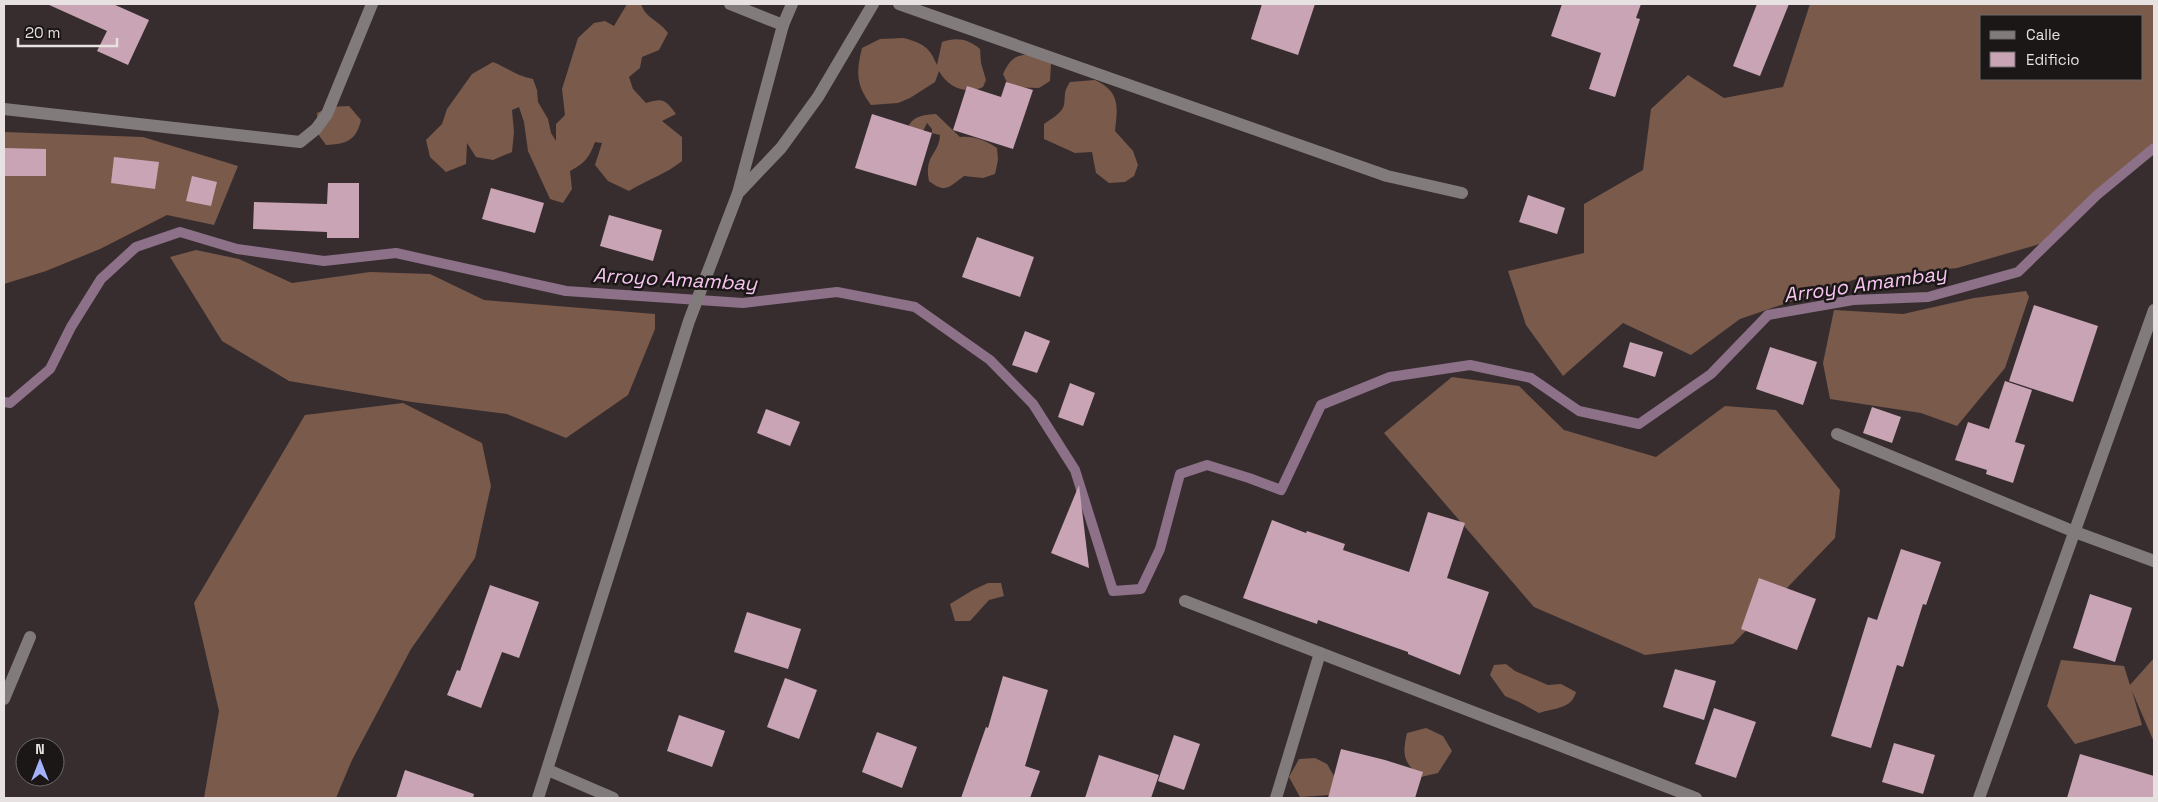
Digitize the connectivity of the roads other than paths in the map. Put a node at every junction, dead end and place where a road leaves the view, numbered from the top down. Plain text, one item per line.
1 (372, 4) edge
2 (730, 4) edge
3 (792, 4) edge
4 (873, 4) edge
5 (899, 4) edge
6 (783, 25) junction
7 (4, 109) edge
8 (738, 193) junction
9 (1462, 193) dead end
10 (2154, 310) edge
11 (1837, 434) dead end
12 (2075, 532) junction
13 (2154, 561) edge
14 (1186, 601) dead end
15 (30, 637) dead end
16 (1320, 653) junction
17 (4, 699) edge
18 (548, 770) junction
19 (538, 798) edge
20 (613, 798) edge
21 (1276, 798) edge
22 (1696, 798) edge
23 (1979, 798) edge

1 - 7 street
2 - 6 street
3 - 6 street
4 - 8 street
5 - 9 street
6 - 8 street
8 - 18 street
10 - 12 street
11 - 12 street
12 - 13 street
12 - 23 street
14 - 16 street
15 - 17 street
16 - 21 street
16 - 22 street
18 - 19 street
18 - 20 street

